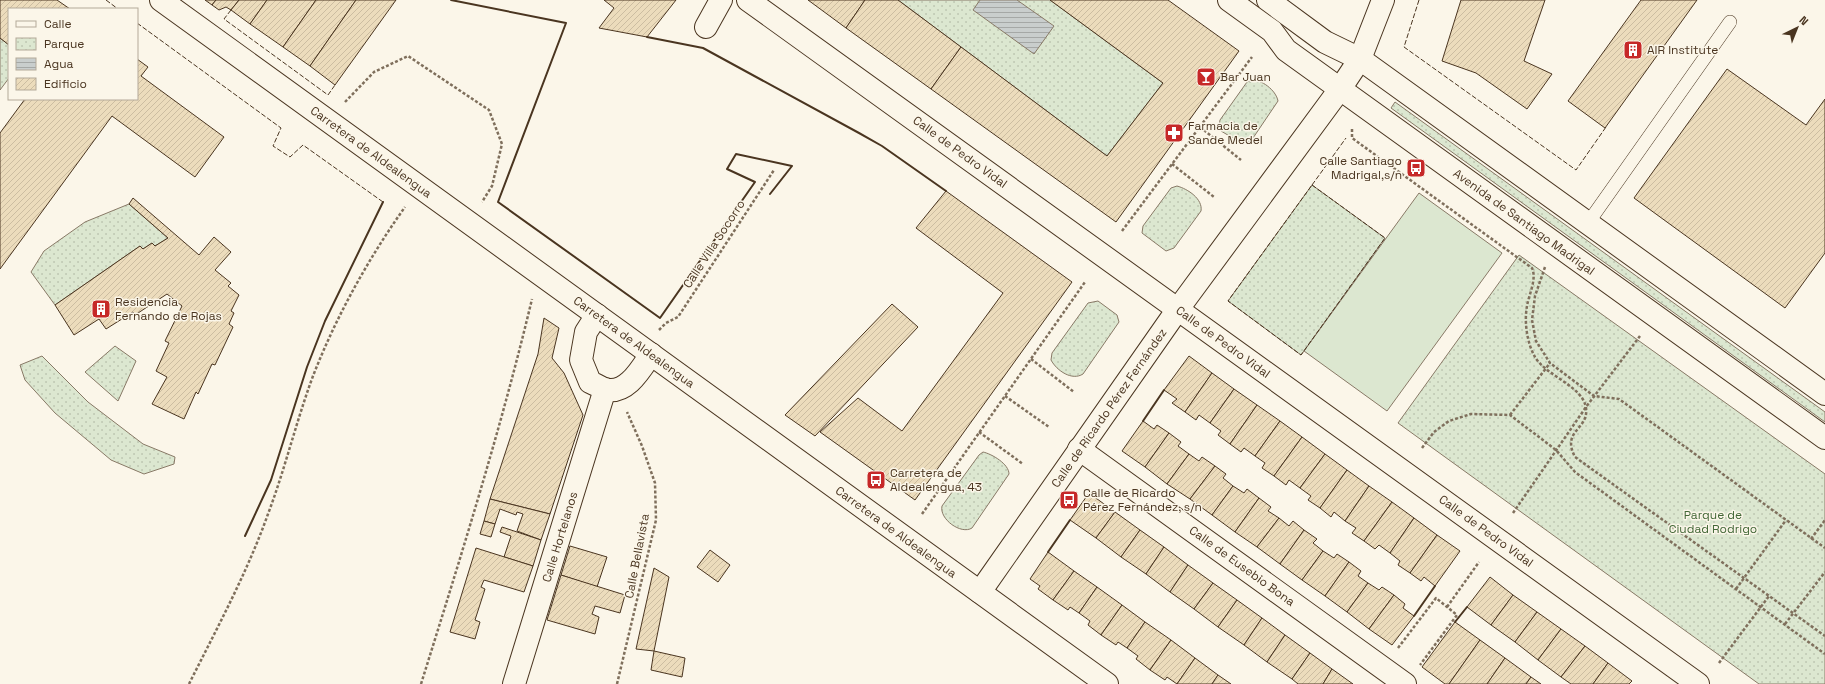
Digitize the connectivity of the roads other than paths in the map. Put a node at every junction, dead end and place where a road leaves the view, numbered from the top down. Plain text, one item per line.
1 (161, 0) edge
2 (722, 0) edge
3 (748, 0) edge
4 (1229, 0) edge
5 (1268, 0) edge
6 (1383, 0) edge
7 (1730, 22) dead end
8 (706, 27) dead end
9 (1360, 59) junction
10 (1340, 89) junction
11 (1588, 223) junction
12 (1178, 309) junction
13 (597, 315) junction
14 (650, 354) junction
15 (611, 389) junction
16 (1825, 394) edge
17 (1825, 438) edge
18 (1080, 449) junction
19 (980, 592) junction
20 (1411, 677) edge
21 (514, 684) edge
22 (1107, 684) edge
23 (1698, 684) edge

1 - 13 street, Carretera de Aldealengua
2 - 8 street
3 - 12 street, Calle de Pedro Vidal
4 - 10 street, Avenida de Santiago Madrigal
5 - 9 street
6 - 9 street, Calle de Ricardo Pérez Fernández
7 - 11 lane
9 - 10 street, Calle de Ricardo Pérez Fernández
9 - 11 street
10 - 12 street, Calle de Ricardo Pérez Fernández
10 - 17 street, Avenida de Santiago Madrigal
11 - 16 street
12 - 18 street, Calle de Ricardo Pérez Fernández
12 - 23 street, Calle de Pedro Vidal
13 - 14 street, Carretera de Aldealengua
13 - 15 street
14 - 15 street
14 - 19 street, Carretera de Aldealengua
15 - 21 street, Calle Hortelanos
18 - 19 street, Calle de Ricardo Pérez Fernández
18 - 20 street, Calle de Eusebio Bona
19 - 22 street, Carretera de Aldealengua

